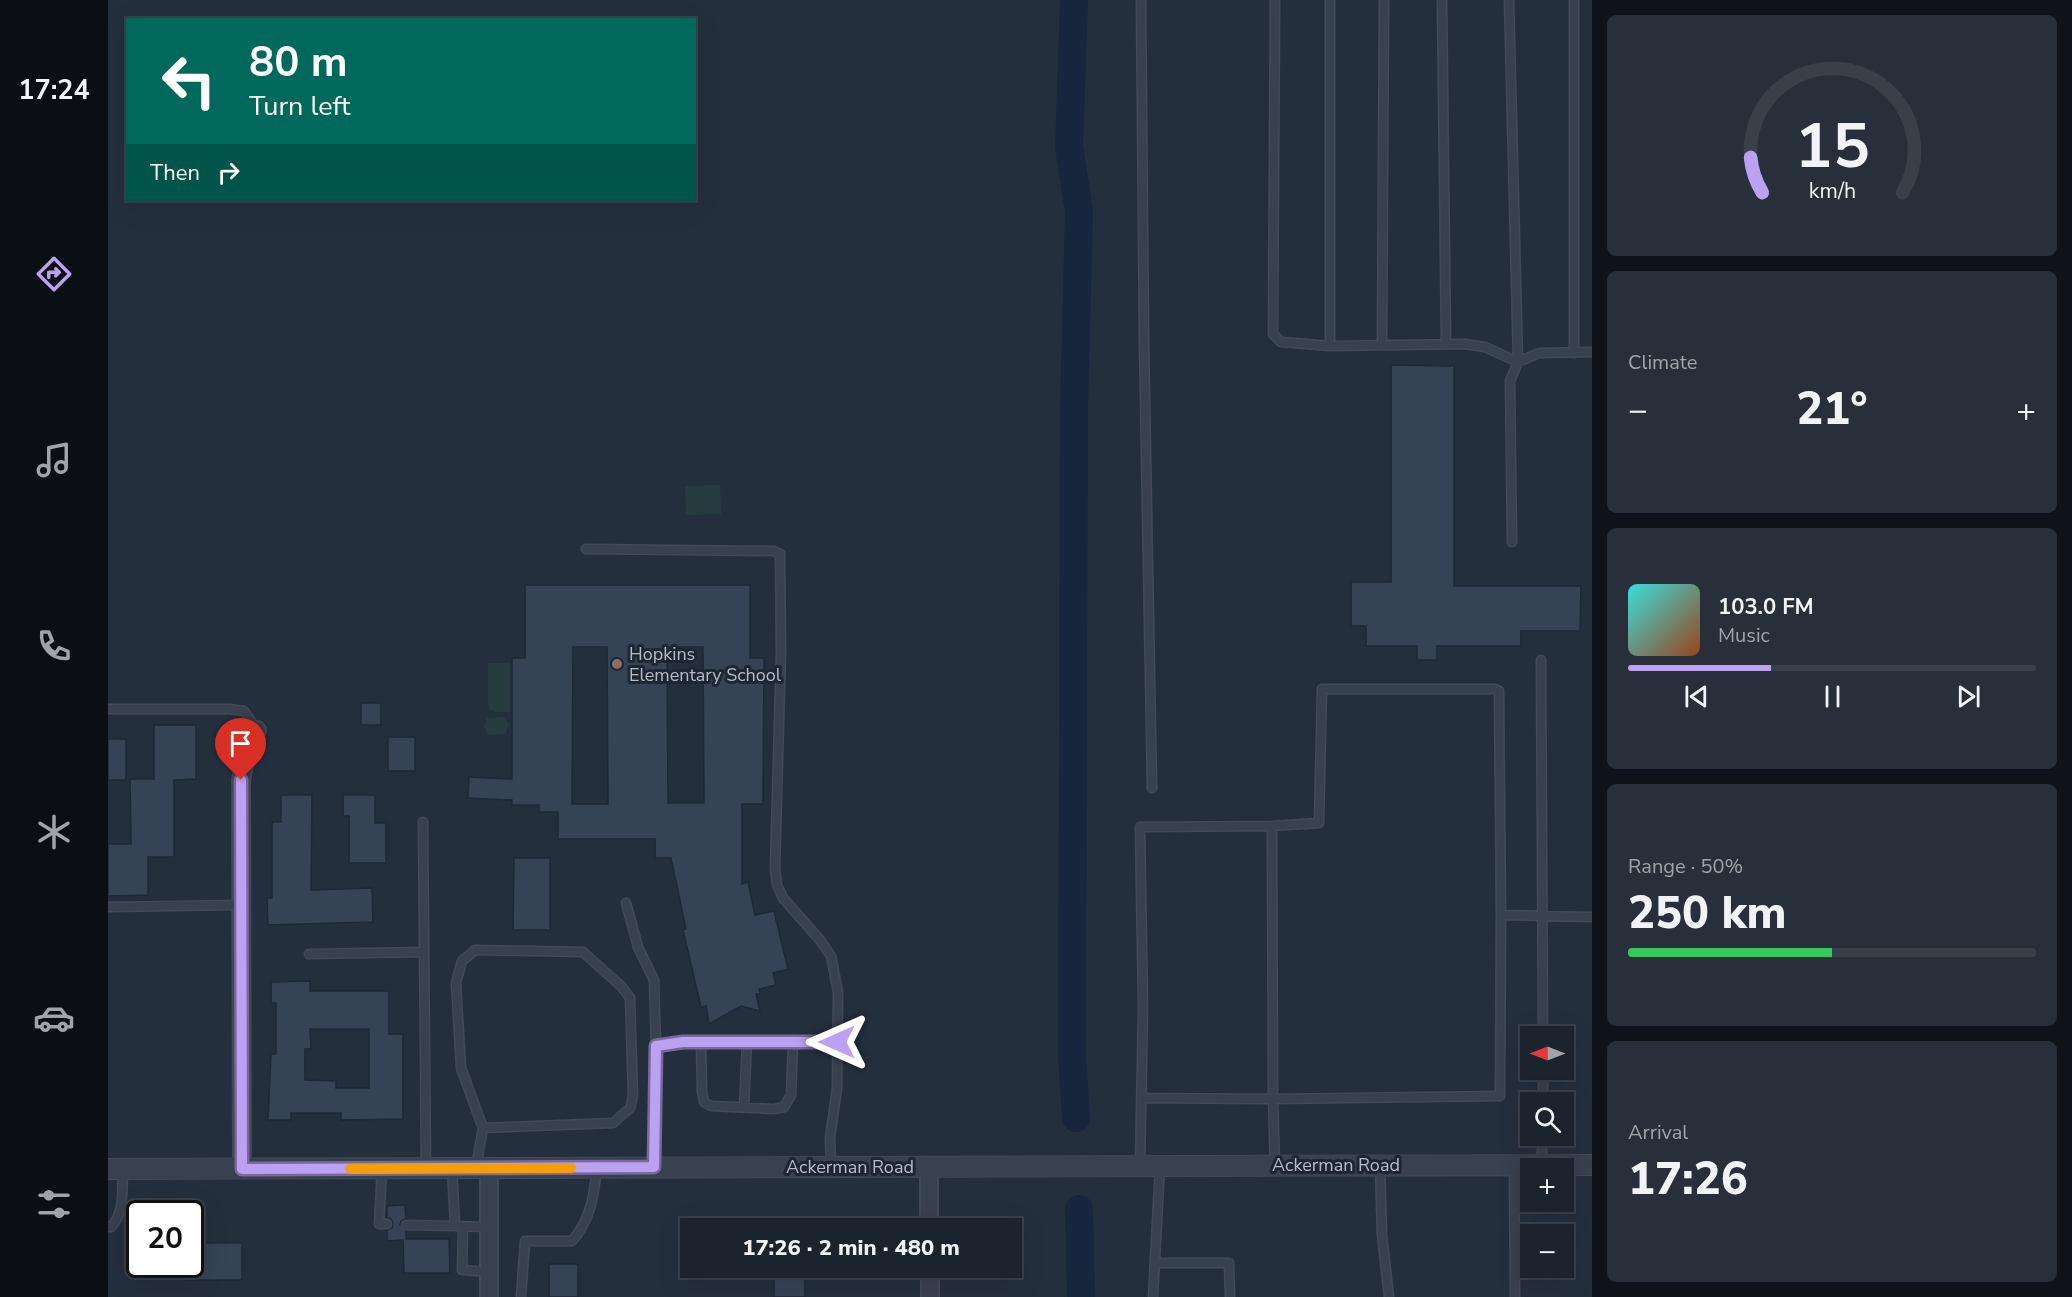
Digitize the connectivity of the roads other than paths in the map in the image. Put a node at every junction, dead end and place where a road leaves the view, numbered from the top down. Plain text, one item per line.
1 (1141, 0) edge
2 (1275, 0) edge
3 (1330, 0) edge
4 (1384, 0) edge
5 (1442, 0) edge
6 (1509, 0) edge
7 (1574, 0) edge
8 (1446, 343) junction
9 (1383, 344) junction
10 (1330, 346) junction
11 (1592, 352) edge
12 (1574, 353) junction
13 (1518, 362) junction
14 (1512, 543) dead end
15 (586, 549) dead end
16 (1541, 660) dead end
17 (108, 709) edge
18 (257, 730) joint
19 (1152, 788) dead end
20 (423, 822) dead end
21 (1272, 826) junction
22 (626, 903) dead end
23 (241, 905) junction
24 (108, 907) edge
25 (1501, 915) junction
26 (1542, 915) junction
27 (1592, 917) edge
28 (424, 952) junction
29 (309, 954) dead end
30 (1543, 1026) edge
31 (700, 1042) junction
32 (747, 1042) junction
33 (793, 1042) junction
34 (837, 1042) junction
35 (656, 1046) junction
36 (1141, 1098) junction
37 (1273, 1100) junction
38 (744, 1107) junction
39 (483, 1128) junction
40 (1275, 1165) junction
41 (1380, 1165) junction
42 (1514, 1165) junction
43 (1520, 1165) edge
44 (1574, 1165) edge
45 (1592, 1165) edge
46 (1140, 1166) junction
47 (1160, 1166) junction
48 (654, 1167) junction
49 (831, 1167) junction
50 (929, 1167) junction
51 (382, 1168) junction
52 (426, 1168) junction
53 (452, 1168) junction
54 (483, 1168) junction
55 (597, 1168) junction
56 (116, 1169) edge
57 (242, 1169) junction
58 (929, 1218) edge
59 (387, 1224) dead end
60 (406, 1225) dead end
61 (459, 1226) junction
62 (108, 1227) edge
63 (489, 1227) junction
64 (1155, 1263) junction
65 (489, 1272) junction
66 (930, 1278) edge
67 (489, 1297) edge
68 (521, 1297) edge
69 (930, 1297) edge
70 (1153, 1297) edge
71 (1230, 1297) edge
72 (1389, 1297) edge
73 (1515, 1297) edge

1 - 19 lane
2 - 10 lane
3 - 10 lane
4 - 9 lane
5 - 8 lane
6 - 13 lane
7 - 12 lane
8 - 9 lane
8 - 13 lane
9 - 10 lane
11 - 12 lane
12 - 13 lane
13 - 14 lane
15 - 34 lane
16 - 26 lane
17 - 18 lane
18 - 23 street
20 - 28 lane
21 - 25 lane
21 - 36 lane
21 - 37 lane
22 - 35 lane
23 - 24 lane
23 - 57 street
25 - 26 lane
25 - 37 lane
26 - 27 lane
26 - 30 lane
28 - 29 lane
28 - 52 lane
31 - 32 lane
31 - 35 lane
31 - 38 lane
32 - 33 lane
32 - 38 lane
33 - 34 lane
33 - 38 lane
34 - 49 lane
35 - 48 lane
36 - 37 lane
36 - 46 lane
37 - 40 lane
39 - 39 lane
39 - 54 lane
40 - 41 street, Ackerman Road
40 - 47 street, Ackerman Road
41 - 42 street, Ackerman Road
41 - 72 lane
42 - 43 street, Ackerman Road
42 - 73 lane
44 - 45 street, Ackerman Road
46 - 47 street, Ackerman Road
46 - 50 street, Ackerman Road
47 - 64 lane
48 - 49 street, Ackerman Road
48 - 55 street, Ackerman Road
49 - 50 street, Ackerman Road
50 - 58 street
51 - 52 street, Ackerman Road
51 - 57 street, Ackerman Road
51 - 59 lane
52 - 53 street, Ackerman Road
53 - 54 street, Ackerman Road
53 - 61 lane
54 - 55 street, Ackerman Road
54 - 63 street
55 - 68 lane
56 - 57 street, Ackerman Road
56 - 62 lane
60 - 61 lane
61 - 63 lane
61 - 65 lane
63 - 65 street
64 - 70 lane
64 - 71 lane
65 - 67 street
66 - 69 street

